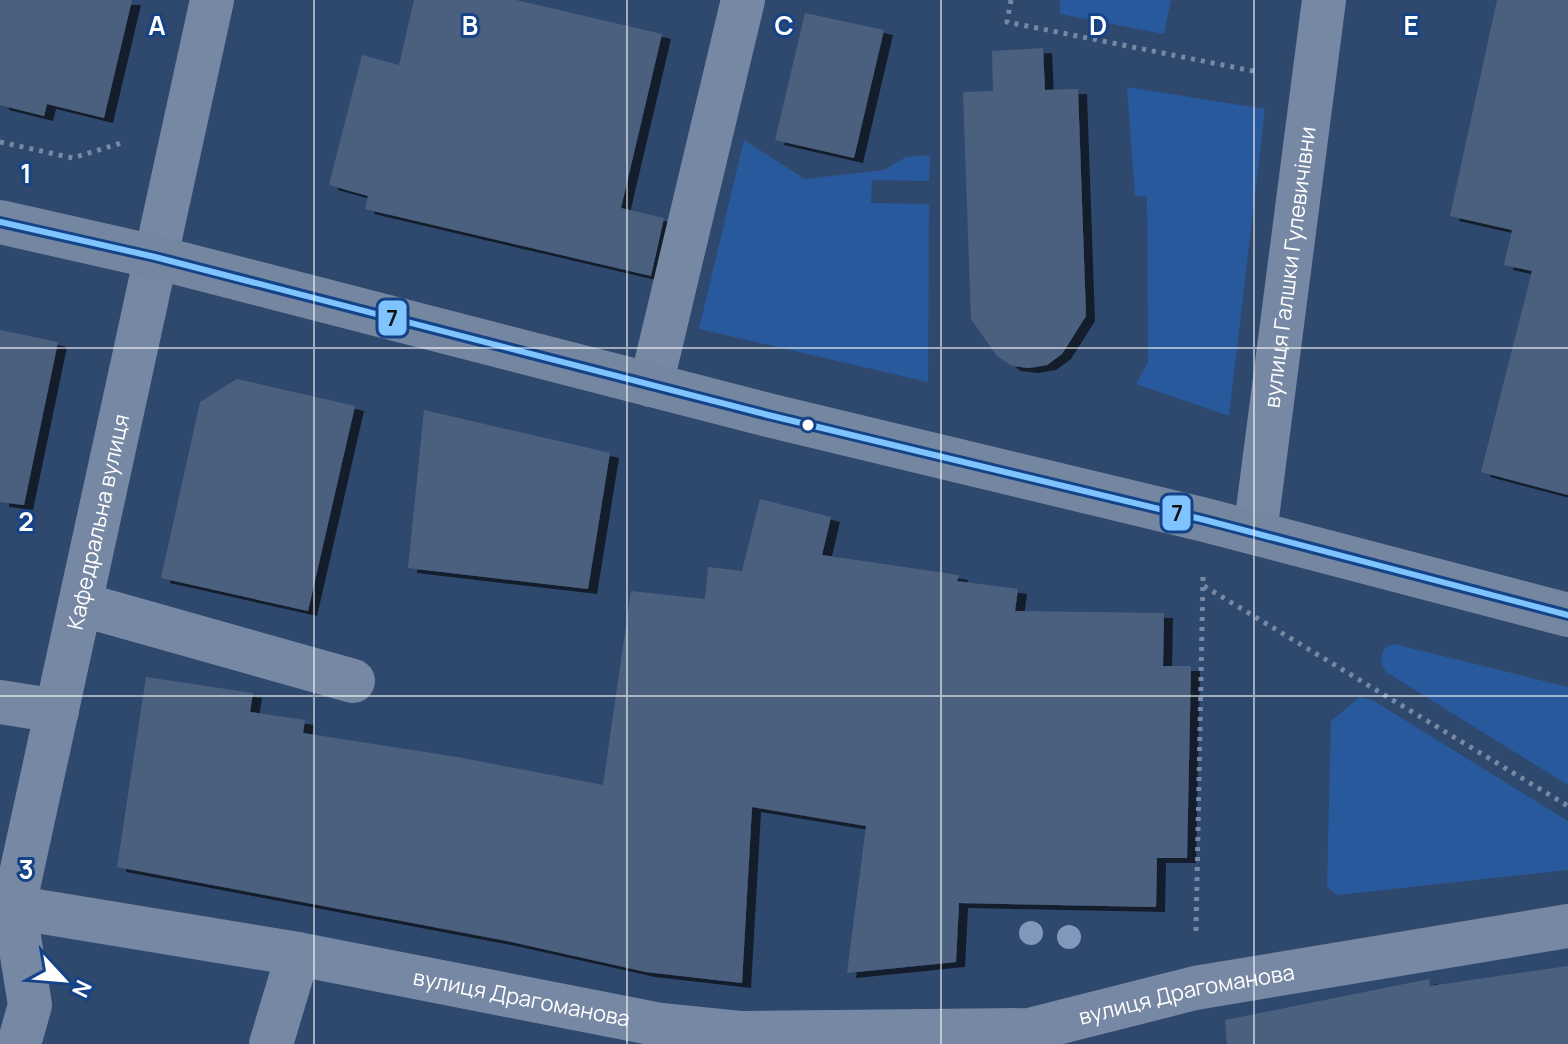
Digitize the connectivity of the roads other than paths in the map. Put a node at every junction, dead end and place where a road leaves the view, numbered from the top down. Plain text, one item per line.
1 (212, 0) edge
2 (743, 0) edge
3 (1324, 0) edge
4 (0, 222) edge
5 (155, 257) junction
6 (651, 385) junction
7 (1255, 533) junction
8 (80, 604) junction
9 (1568, 615) edge
10 (353, 681) dead end
11 (0, 702) edge
12 (57, 711) junction
13 (7, 905) edge
14 (1568, 926) edge
15 (298, 954) junction
16 (1031, 1037) edge
17 (19, 1044) edge
18 (271, 1044) edge

1 - 5 street, Кафедральна вулиця
2 - 6 street
3 - 7 street, вулиця Галшки Гулевичівни
4 - 5 main road
5 - 6 main road
5 - 8 street, Кафедральна вулиця
6 - 7 main road
7 - 9 main road
8 - 10 street
8 - 12 street, Кафедральна вулиця
11 - 12 street
12 - 13 street, Кафедральна вулиця
13 - 15 street, вулиця Драгоманова
13 - 17 street, Кафедральна вулиця
14 - 16 street, вулиця Драгоманова
15 - 16 street, вулиця Драгоманова
15 - 18 street

